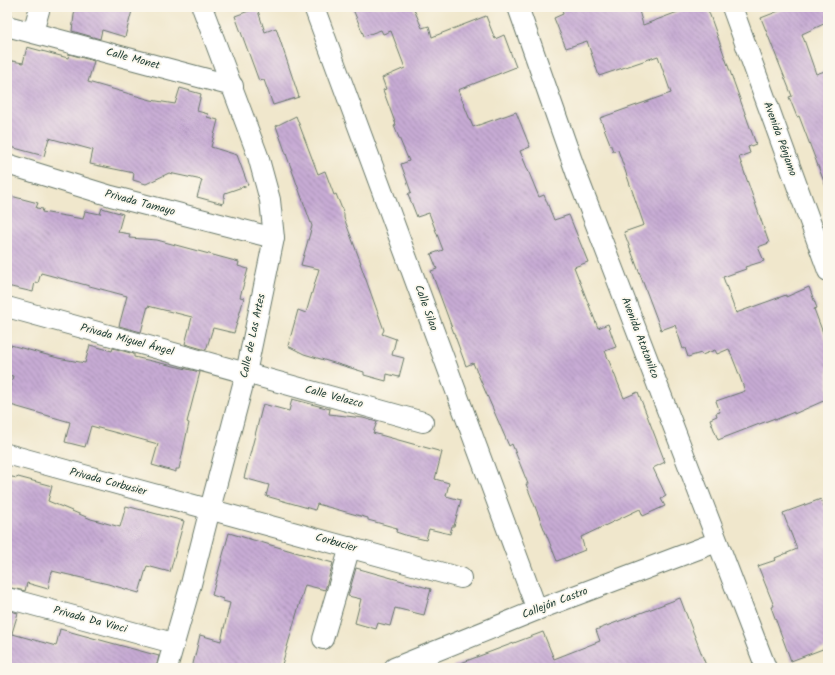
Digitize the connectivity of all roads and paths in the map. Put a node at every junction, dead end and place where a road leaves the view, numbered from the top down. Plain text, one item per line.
1 (40, 7) edge
2 (202, 7) edge
3 (314, 7) edge
4 (518, 7) edge
5 (732, 7) edge
6 (7, 26) edge
7 (33, 32) junction
8 (233, 86) junction
9 (7, 164) edge
10 (274, 238) junction
11 (828, 271) edge
12 (7, 307) edge
13 (246, 373) junction
14 (423, 422) dead end
15 (7, 454) edge
16 (210, 509) junction
17 (717, 542) junction
18 (350, 547) junction
19 (461, 578) dead end
20 (7, 598) edge
21 (537, 610) junction
22 (323, 640) dead end
23 (173, 643) junction
24 (167, 668) edge
25 (394, 668) edge
26 (766, 668) edge

1 - 7 street
2 - 8 street, Calle de Las Artes
3 - 21 street, Calle Silao
4 - 17 street, Avenida Atotonilco
5 - 11 street, Avenida Pénjamo
6 - 7 street, Calle Monet
7 - 8 street, Calle Monet
8 - 10 street, Calle de Las Artes
9 - 10 street, Privada Tamayo
10 - 13 street, Calle de Las Artes
12 - 13 street, Privada Miguel Ángel
13 - 14 street, Calle Velazco
13 - 16 street, Calle de Las Artes
15 - 16 street, Privada Corbusier
16 - 18 street, Corbucier
16 - 23 street, Calle de Las Artes
17 - 21 street, Callejón Castro
17 - 26 street, Avenida Atotonilco
18 - 19 street, Corbucier
18 - 22 street
20 - 23 street, Privada Da Vinci
21 - 25 street, Callejón Castro
23 - 24 street, Calle de Las Artes

